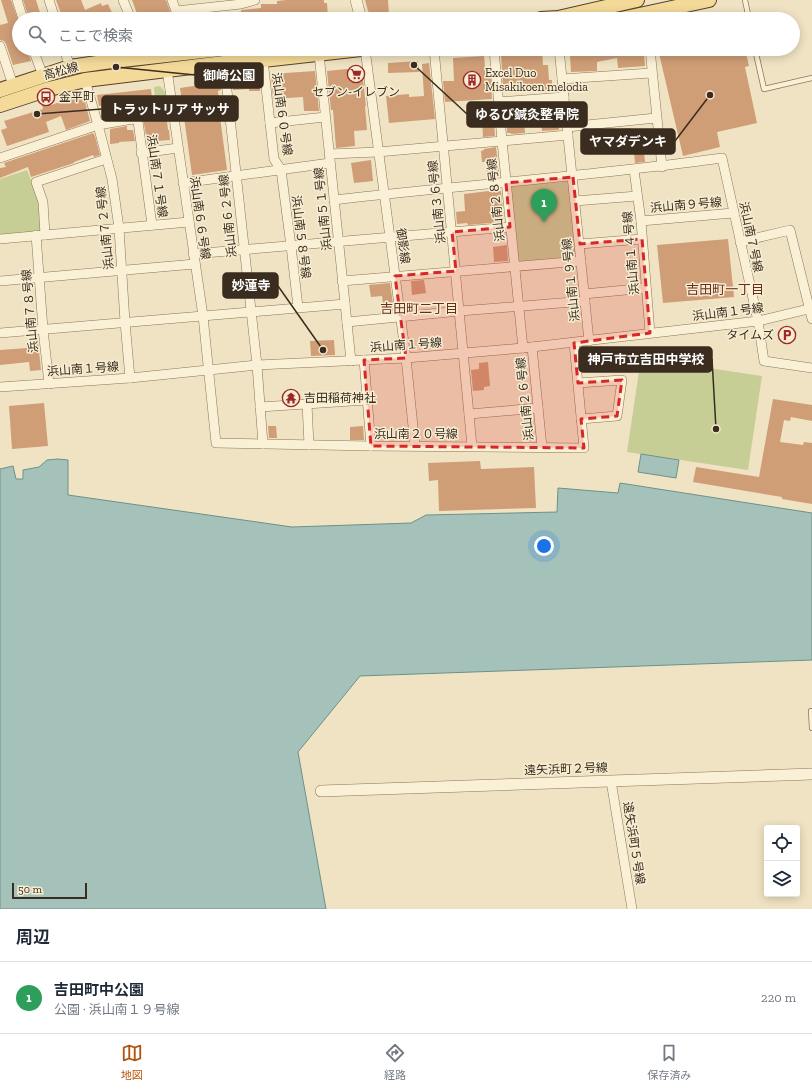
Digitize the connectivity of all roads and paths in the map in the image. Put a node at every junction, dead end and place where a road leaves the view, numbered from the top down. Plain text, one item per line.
1 (17, 0) edge
2 (49, 0) edge
3 (123, 0) edge
4 (172, 0) edge
5 (255, 0) edge
6 (356, 0) edge
7 (637, 0) edge
8 (709, 0) edge
9 (745, 0) edge
10 (241, 2) edge
11 (683, 3) edge
12 (209, 4) edge
13 (21, 12) edge
14 (53, 12) edge
15 (128, 12) edge
16 (359, 12) edge
17 (584, 12) edge
18 (658, 12) edge
19 (748, 12) edge
20 (0, 46) edge
21 (36, 56) edge
22 (66, 56) edge
23 (128, 56) edge
24 (144, 56) edge
25 (300, 56) edge
26 (319, 56) edge
27 (366, 56) edge
28 (435, 56) edge
29 (495, 56) edge
30 (560, 56) edge
31 (650, 56) edge
32 (757, 56) edge
33 (263, 60) junction
34 (224, 63) junction
35 (70, 67) junction
36 (168, 70) junction
37 (147, 72) junction
38 (651, 73) junction
39 (43, 76) junction
40 (812, 78) edge
41 (562, 79) junction
42 (85, 80) junction
43 (13, 85) junction
44 (0, 90) edge
45 (564, 97) junction
46 (498, 102) junction
47 (0, 105) edge
48 (325, 116) junction
49 (656, 118) junction
50 (270, 123) junction
51 (98, 125) junction
52 (568, 131) junction
53 (502, 141) junction
54 (443, 146) junction
55 (178, 148) junction
56 (378, 152) junction
57 (142, 153) junction
58 (329, 154) junction
59 (0, 158) edge
60 (106, 159) junction
61 (330, 164) junction
62 (662, 167) junction
63 (281, 170) junction
64 (634, 170) junction
65 (236, 176) junction
66 (573, 177) junction
67 (183, 183) junction
68 (506, 183) junction
69 (448, 188) junction
70 (384, 194) junction
71 (637, 196) junction
72 (334, 200) junction
73 (575, 201) junction
74 (733, 213) junction
75 (641, 221) junction
76 (189, 222) junction
77 (152, 225) junction
78 (510, 227) junction
79 (119, 228) junction
80 (452, 232) junction
81 (41, 235) junction
82 (390, 237) junction
83 (0, 239) edge
84 (642, 239) junction
85 (338, 242) junction
86 (740, 242) junction
87 (580, 244) junction
88 (291, 246) junction
89 (244, 250) junction
90 (193, 254) junction
91 (581, 261) junction
92 (195, 264) junction
93 (515, 266) junction
94 (122, 270) junction
95 (456, 271) junction
96 (395, 276) junction
97 (40, 277) junction
98 (0, 281) edge
99 (342, 281) junction
100 (646, 288) junction
101 (585, 297) junction
102 (345, 304) junction
103 (519, 306) junction
104 (298, 308) junction
105 (811, 308) edge
106 (250, 311) junction
107 (460, 311) junction
108 (203, 316) junction
109 (400, 317) junction
110 (812, 319) edge
111 (125, 322) junction
112 (346, 322) junction
113 (758, 322) junction
114 (43, 329) junction
115 (0, 333) edge
116 (650, 333) junction
117 (589, 341) junction
118 (574, 343) junction
119 (527, 348) junction
120 (464, 353) junction
121 (406, 358) junction
122 (364, 360) junction
123 (351, 361) junction
124 (256, 366) junction
125 (812, 368) edge
126 (209, 371) junction
127 (130, 378) junction
128 (578, 383) junction
129 (49, 384) junction
130 (0, 387) edge
131 (367, 400) junction
132 (307, 404) junction
133 (260, 407) junction
134 (538, 408) junction
135 (469, 414) junction
136 (581, 419) junction
137 (263, 444) junction
138 (309, 445) junction
139 (371, 446) junction
140 (415, 446) junction
141 (472, 446) junction
142 (542, 447) junction
143 (811, 711) edge
144 (812, 728) edge
145 (812, 774) edge
146 (611, 781) junction
147 (321, 791) dead end
148 (632, 909) edge

1 - 13 street
2 - 14 street
3 - 15 street
4 - 12 street
5 - 10 street
6 - 16 street
7 - 17 main road
8 - 11 main road
9 - 19 lane
10 - 12 street
11 - 18 main road
20 - 43 street
21 - 39 street
22 - 35 street
23 - 35 main road, 高松線
24 - 37 street
25 - 33 main road, 高松線
26 - 48 street, 浜山南５１号線
27 - 56 street, 御影線
28 - 54 street, 浜山南３６号線
29 - 46 street, 浜山南２８号線
30 - 41 street, 浜山南１９号線
31 - 38 street
32 - 40 lane
33 - 34 main road, 高松線
33 - 50 street, 浜山南６０号線
34 - 36 main road, 高松線
34 - 65 street, 浜山南６２号線
35 - 39 main road, 高松線
36 - 37 main road, 高松線
36 - 55 street, 浜山南６６号線
37 - 42 main road, 高松線
38 - 41 street
38 - 49 street
39 - 43 main road, 高松線
41 - 45 street, 浜山南１９号線
42 - 47 main road, 高松線
42 - 51 street, 浜山南７２号線
43 - 44 main road, 高松線
45 - 46 street
45 - 52 street, 浜山南１９号線
46 - 53 street, 浜山南２８号線
48 - 50 street
48 - 58 street, 浜山南５１号線
49 - 52 street
49 - 62 street
50 - 63 street, 浜山南６０号線
51 - 57 street, 浜山南７１号線
51 - 59 street
51 - 60 street, 浜山南７２号線
52 - 53 street
52 - 66 street, 浜山南１９号線
53 - 54 street
53 - 68 street, 浜山南２８号線
54 - 56 street
54 - 69 street, 浜山南３６号線
55 - 57 street
55 - 67 street, 浜山南６６号線
56 - 58 street
56 - 70 street, 御影線
57 - 77 street, 浜山南７１号線
58 - 61 street, 浜山南５１号線
60 - 79 street, 浜山南７２号線
60 - 81 street, 浜山南７８号線
61 - 63 street
61 - 72 street, 浜山南５１号線
62 - 64 street
62 - 74 street, 浜山南７号線
63 - 65 street
63 - 88 street, 浜山南５８号線
64 - 66 street
64 - 71 street, 浜山南１４号線
65 - 67 street
65 - 89 street, 浜山南６２号線
66 - 68 street
66 - 73 street, 浜山南１９号線
67 - 76 street, 浜山南６６号線
68 - 69 street
68 - 78 street, 浜山南２８号線
69 - 70 street
69 - 80 street, 浜山南３６号線
70 - 72 street
70 - 82 street, 御影線
71 - 73 street
71 - 75 street, 浜山南１４号線
72 - 85 street, 浜山南５１号線
73 - 87 street, 浜山南１９号線
74 - 75 street, 浜山南９号線
74 - 86 street, 浜山南７号線
75 - 84 street, 浜山南１４号線
76 - 77 street
76 - 90 street, 浜山南６６号線
77 - 79 street
78 - 80 street
78 - 93 street, 浜山南２８号線
79 - 81 street
79 - 94 street, 浜山南７２号線
80 - 82 street
80 - 95 street, 浜山南３６号線
81 - 83 street
81 - 97 street, 浜山南７８号線
82 - 85 street
82 - 96 street, 御影線
84 - 87 street
84 - 100 street, 浜山南１４号線
85 - 88 street
85 - 99 street, 浜山南５１号線
86 - 105 street
86 - 113 street, 浜山南７号線
87 - 91 street, 浜山南１９号線
88 - 89 street
88 - 104 street, 浜山南５８号線
89 - 90 street
89 - 106 street, 浜山南６２号線
90 - 92 street, 浜山南６６号線
91 - 93 street
91 - 101 street, 浜山南１９号線
92 - 94 street
92 - 108 street, 浜山南６６号線
93 - 95 street
93 - 103 street, 浜山南２８号線
94 - 97 street
94 - 111 street, 浜山南７２号線
95 - 96 street
95 - 107 street, 浜山南３６号線
96 - 99 street
96 - 109 street, 御影線
97 - 98 street
97 - 114 street, 浜山南７８号線
99 - 102 street, 浜山南５１号線
100 - 101 street
100 - 116 street, 浜山南１４号線
101 - 103 street
101 - 117 street, 浜山南１９号線
102 - 104 street
102 - 112 street, 浜山南５１号線
103 - 107 street
103 - 119 street, 浜山南２８号線
104 - 106 street
105 - 110 street
105 - 113 street, 浜山南１号線
106 - 108 street
106 - 124 street, 浜山南６２号線
107 - 109 street
107 - 120 street, 浜山南３６号線
108 - 111 street
108 - 126 street, 浜山南６６号線
109 - 112 street
109 - 121 street, 御影線
111 - 114 street
111 - 127 street, 浜山南７２号線
112 - 123 street, 浜山南５１号線
113 - 116 street, 浜山南１号線
113 - 125 street, 浜山南７号線
114 - 115 street
114 - 129 street, 浜山南７８号線
116 - 117 street, 浜山南１号線
117 - 118 street, 浜山南１号線
118 - 119 street, 浜山南１号線
118 - 128 street, 浜山南２０号線
119 - 120 street, 浜山南１号線
119 - 134 street, 浜山南２６号線
120 - 121 street, 浜山南１号線
120 - 135 street, 浜山南３６号線
121 - 122 street, 浜山南１号線
121 - 140 street, 御影線
122 - 123 street, 浜山南１号線
122 - 131 street
123 - 124 street, 浜山南１号線
124 - 126 street, 浜山南１号線
124 - 133 street, 浜山南６２号線
126 - 127 street, 浜山南１号線
126 - 137 street, 浜山南２０号線
127 - 129 street, 浜山南１号線
128 - 136 street, 浜山南２０号線
128 - 136 street
129 - 130 street, 浜山南１号線
131 - 132 street
131 - 139 street
132 - 133 street
132 - 138 street
133 - 137 street, 浜山南６２号線
134 - 135 street
134 - 142 street, 浜山南２６号線
135 - 141 street, 浜山南３６号線
136 - 142 street, 浜山南２０号線
137 - 138 street, 浜山南２０号線
138 - 139 street, 浜山南２０号線
139 - 140 street, 浜山南２０号線
140 - 141 street, 浜山南２０号線
141 - 142 street, 浜山南２０号線
143 - 144 lane
145 - 146 street, 遠矢浜町２号線
146 - 147 street, 遠矢浜町２号線
146 - 148 street, 遠矢浜町５号線

